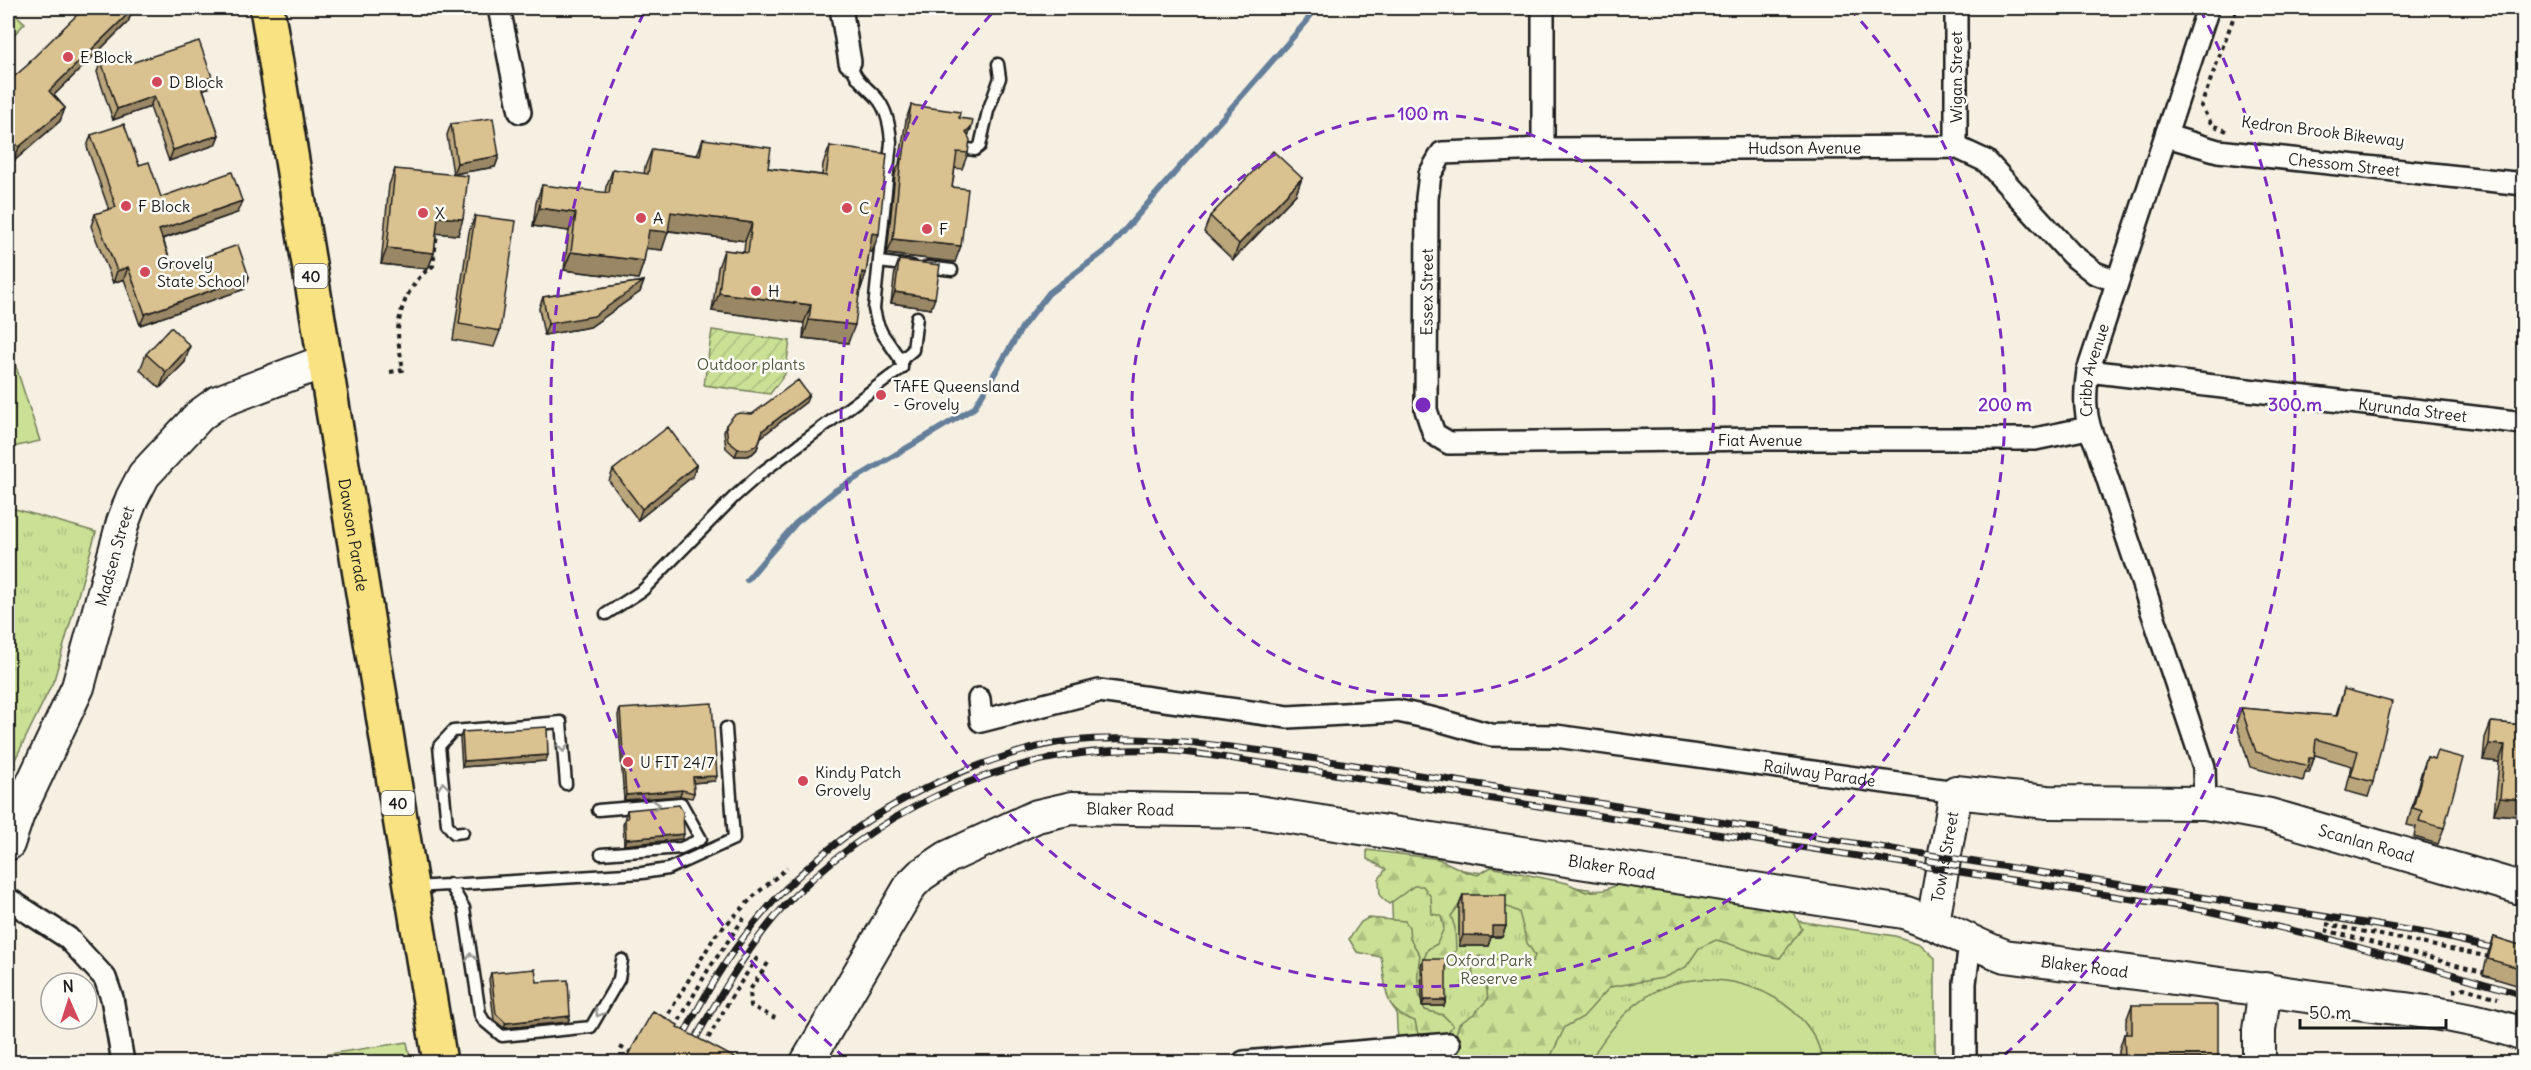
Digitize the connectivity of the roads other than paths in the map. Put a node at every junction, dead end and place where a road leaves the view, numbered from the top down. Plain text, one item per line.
1 (273, 8) edge
2 (499, 8) edge
3 (841, 8) edge
4 (1543, 8) edge
5 (1956, 8) edge
6 (2208, 8) edge
7 (850, 63) joint
8 (998, 64) dead end
9 (520, 112) dead end
10 (2168, 136) junction
11 (1956, 147) junction
12 (968, 149) edge
13 (1543, 149) junction
14 (1442, 153) joint
15 (2523, 184) edge
16 (879, 262) junction
17 (952, 270) dead end
18 (2117, 281) junction
19 (917, 317) dead end
20 (325, 361) junction
21 (900, 361) junction
22 (2088, 371) junction
23 (2523, 423) edge
24 (2088, 428) junction
25 (1434, 434) joint
26 (606, 614) dead end
27 (979, 699) dead end
28 (726, 728) dead end
29 (566, 784) dead end
30 (1956, 792) junction
31 (2205, 803) junction
32 (598, 810) dead end
33 (463, 832) dead end
34 (8, 844) edge
35 (601, 854) dead end
36 (450, 884) junction
37 (411, 887) junction
38 (2523, 890) edge
39 (8, 899) edge
40 (1933, 922) junction
41 (1970, 944) junction
42 (622, 960) dead end
43 (2265, 989) junction
44 (2523, 1035) edge
45 (1449, 1044) dead end
46 (123, 1062) edge
47 (440, 1062) edge
48 (807, 1062) edge
49 (1244, 1062) edge
50 (1965, 1062) edge
51 (2259, 1062) edge

1 - 20 main road, Dawson Parade / 40
2 - 9 street
3 - 7 street
4 - 13 street
5 - 11 street, Wigan Street
6 - 10 street, Cribb Avenue
7 - 16 lane
8 - 12 lane
10 - 15 street, Chessom Street
10 - 18 street, Cribb Avenue
11 - 13 street, Hudson Avenue
11 - 18 street, Hudson Avenue
13 - 14 street, Hudson Avenue
14 - 25 street, Essex Street
16 - 17 lane
16 - 21 lane
18 - 22 street, Cribb Avenue
19 - 21 lane
20 - 34 street, Madsen Street
20 - 37 main road, Dawson Parade / 40
21 - 26 lane
22 - 23 street, Kyrunda Street
22 - 24 street, Cribb Avenue
24 - 25 street, Fiat Avenue
24 - 31 street, Cribb Avenue
27 - 30 street, Railway Parade
28 - 36 lane
33 -> 29 lane
30 - 31 street, Railway Parade
30 - 40 street, Towns Street
31 - 38 street, Scanlan Road
32 -> 35 lane
36 - 37 lane
42 -> 36 lane
37 - 47 main road, Dawson Parade / 40
39 - 46 street
40 - 41 street, Blaker Road
40 - 48 street, Blaker Road
41 - 43 street, Blaker Road
41 - 50 street
43 - 44 street, Blaker Road
43 - 51 street
45 - 49 street

